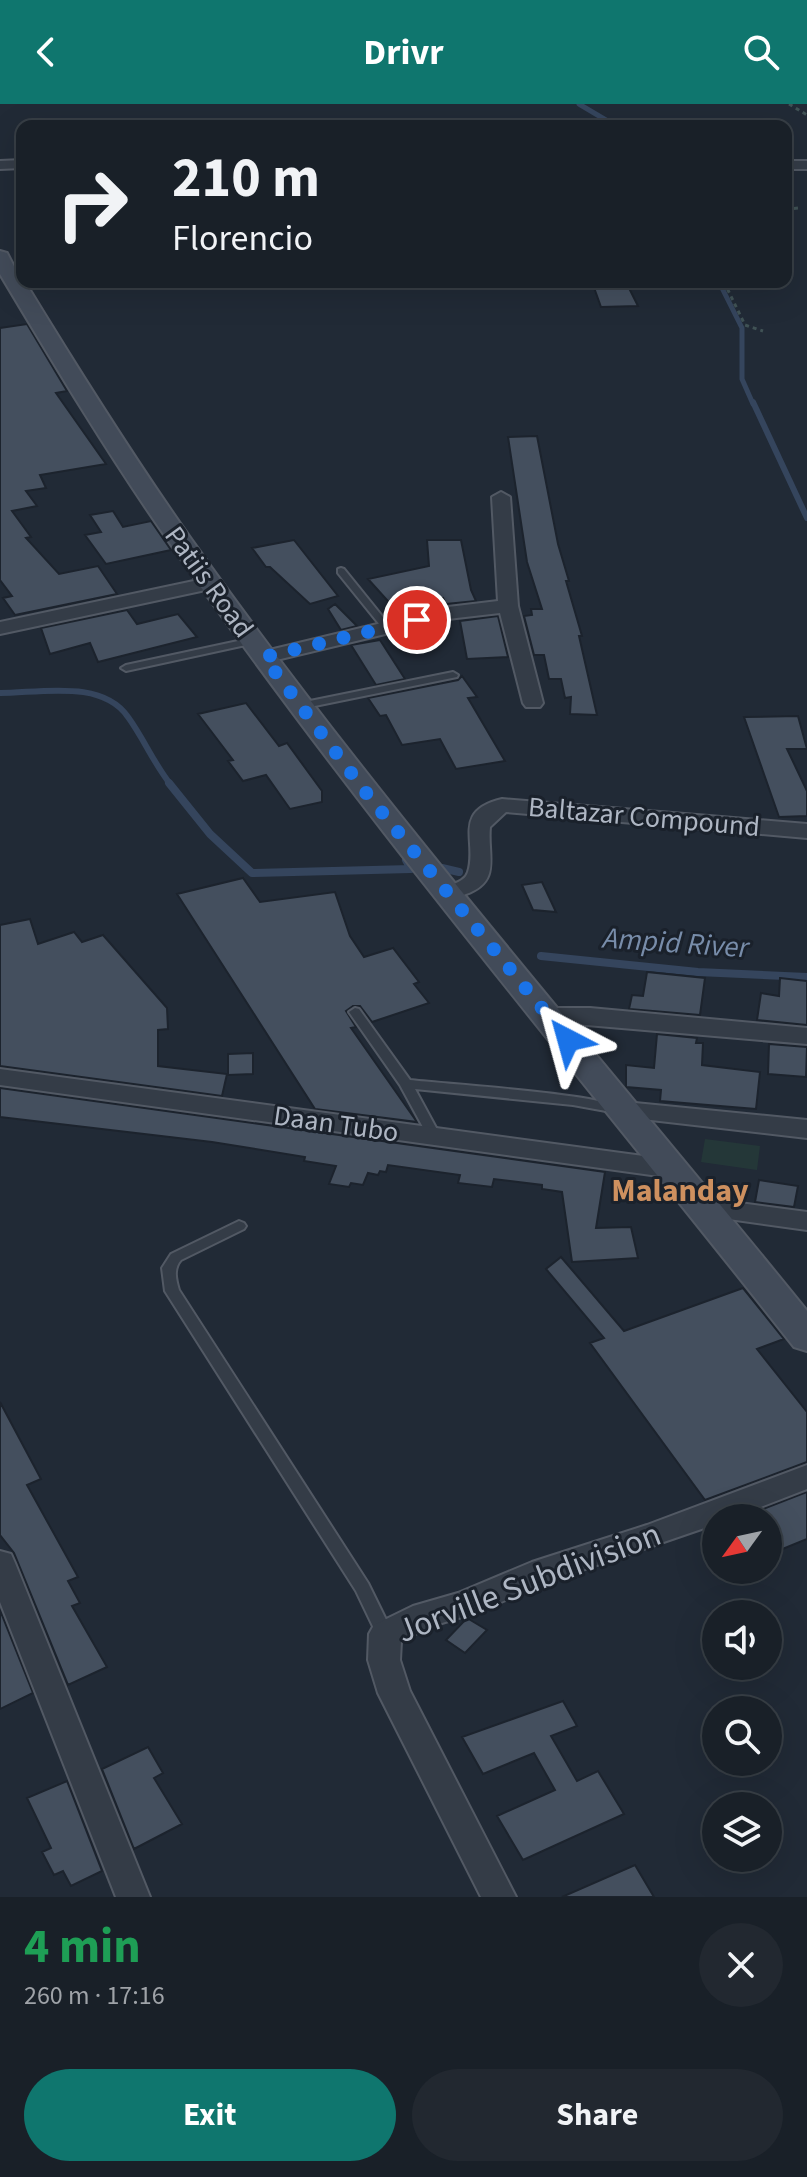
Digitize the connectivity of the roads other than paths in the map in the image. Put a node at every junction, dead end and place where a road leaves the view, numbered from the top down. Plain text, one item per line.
1 (0, 257) edge
2 (16, 283) edge
3 (19, 288) edge
4 (501, 497) dead end
5 (341, 571) dead end
6 (208, 584) junction
7 (508, 606) junction
8 (0, 628) edge
9 (387, 628) junction
10 (258, 649) junction
11 (126, 668) dead end
12 (453, 675) dead end
13 (533, 703) dead end
14 (300, 706) junction
15 (807, 831) edge
16 (449, 893) junction
17 (355, 1012) dead end
18 (549, 1016) junction
19 (807, 1036) edge
20 (0, 1077) edge
21 (406, 1084) junction
22 (625, 1110) junction
23 (807, 1129) edge
24 (435, 1137) junction
25 (673, 1169) junction
26 (702, 1207) junction
27 (807, 1221) edge
28 (239, 1226) dead end
29 (807, 1337) edge
30 (807, 1477) edge
31 (0, 1563) edge
32 (385, 1634) junction
33 (133, 1897) edge
34 (499, 1897) edge

1 - 2 street, Patiis Road
3 - 6 street, Patiis Road
4 - 7 street
5 - 9 lane
6 - 8 street
6 - 10 street, Patiis Road
7 - 9 street
7 - 13 street
9 - 10 street
10 - 11 lane
10 - 14 street, Patiis Road
12 - 14 lane
14 - 16 street, Patiis Road
15 - 16 street, Baltazar Compound
16 - 18 street, Patiis Road
17 - 21 lane
18 - 19 street
18 - 22 street, Patiis Road
20 - 24 street, Daan Tubo
21 - 22 lane
21 - 24 lane
22 - 23 street
22 - 25 street, Patiis Road
24 - 25 street, Daan Tubo
25 - 26 street, Patiis Road
26 - 27 street
26 - 29 street, Patiis Road
28 - 32 lane
30 - 32 street, Jorville Subdivision
31 - 33 street
32 - 34 street, Jorville Subdivision

